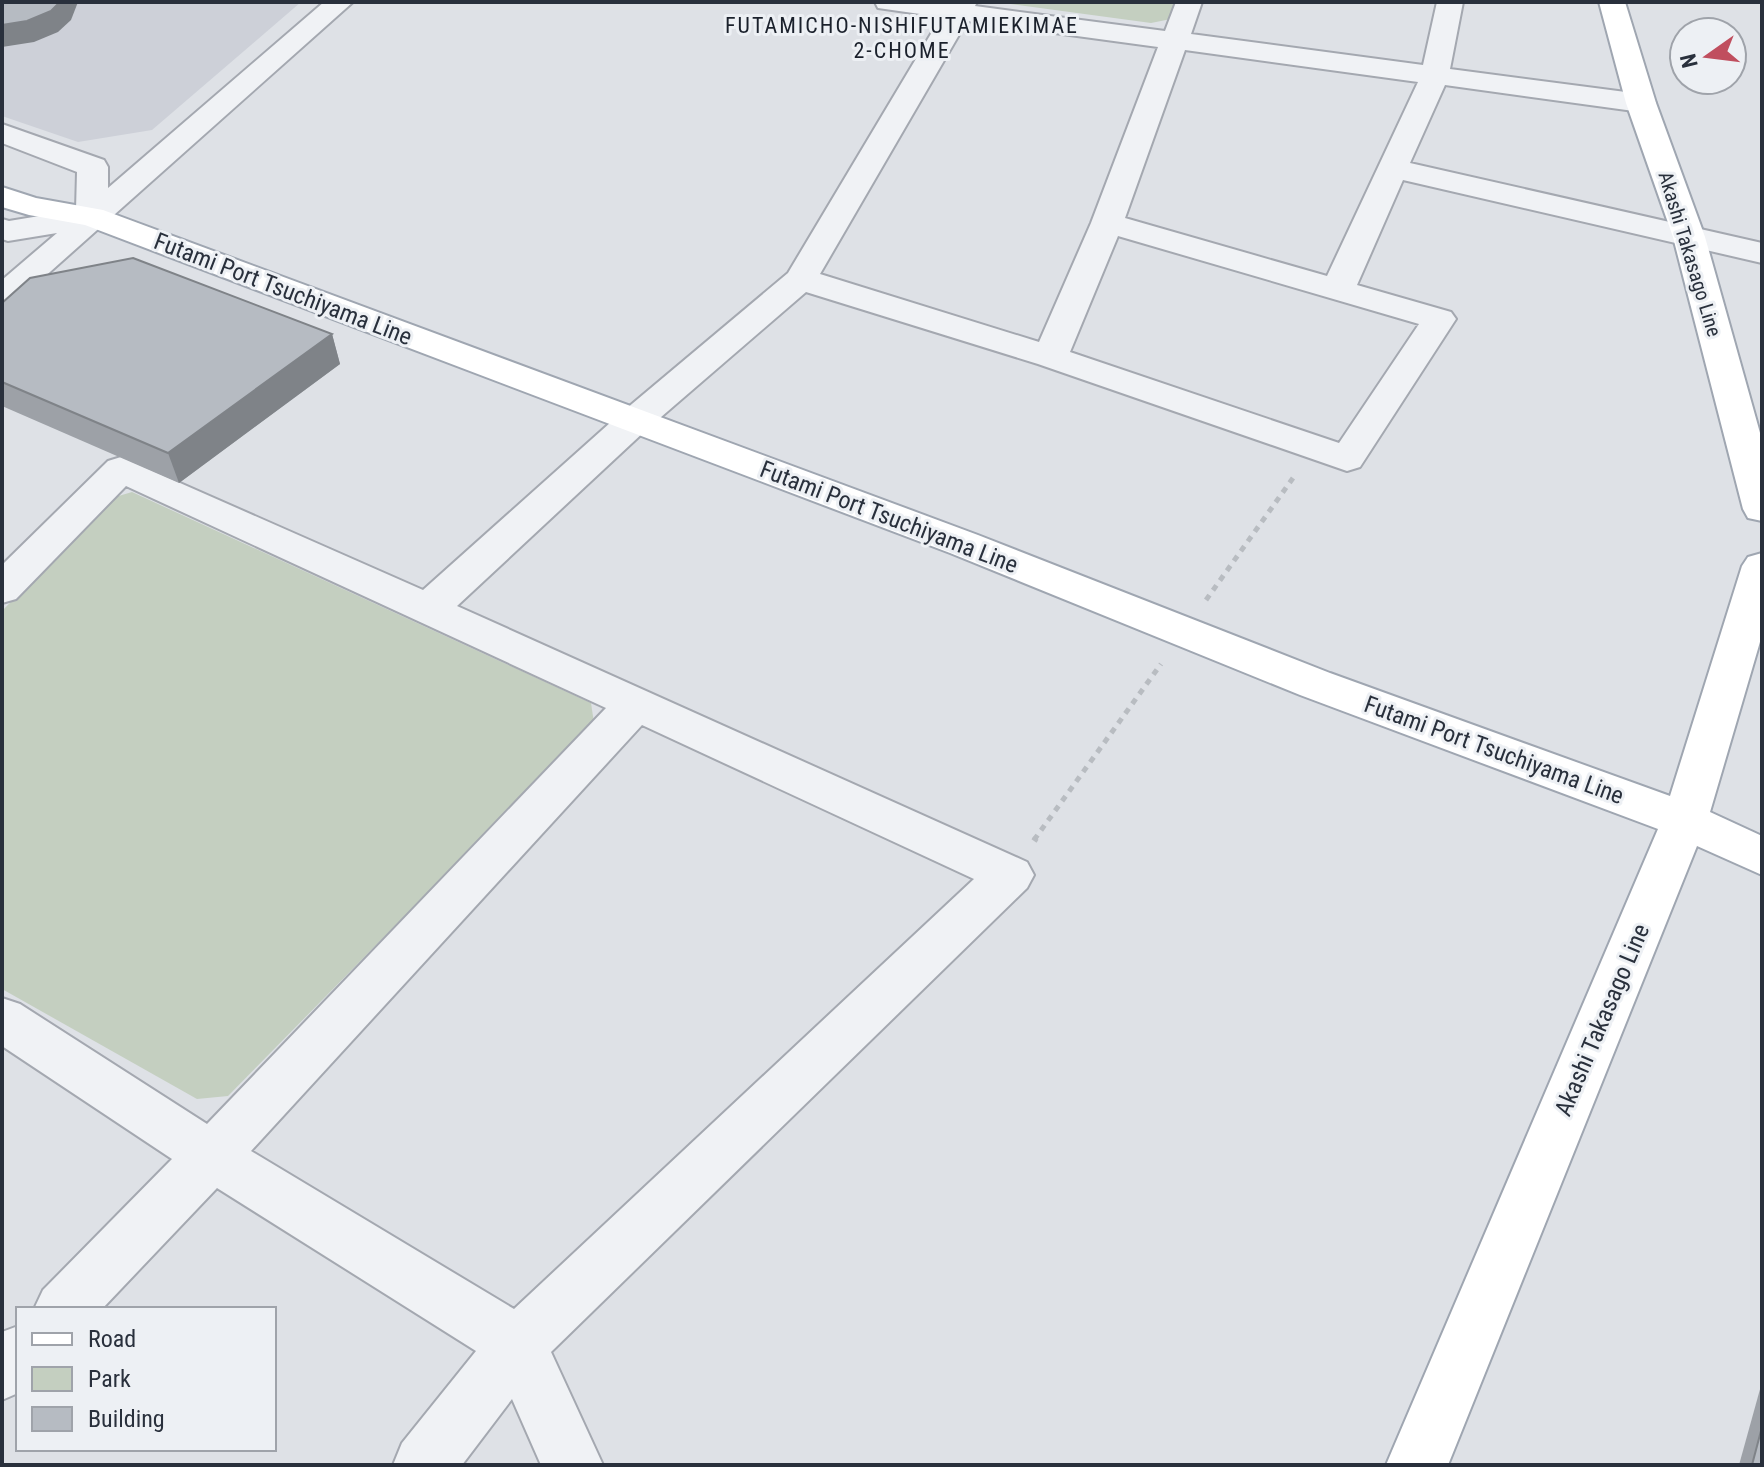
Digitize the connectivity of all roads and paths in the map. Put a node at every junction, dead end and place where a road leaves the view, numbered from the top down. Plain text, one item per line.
1 (340, 2) edge
2 (888, 2) edge
3 (1189, 2) edge
4 (1450, 2) edge
5 (1612, 2) edge
6 (961, 7) edge
7 (1173, 42) junction
8 (1435, 75) junction
9 (1641, 103) junction
10 (2, 133) edge
11 (2, 168) edge
12 (1394, 169) junction
13 (2, 196) edge
14 (92, 217) junction
15 (1107, 223) junction
16 (2, 229) edge
17 (1689, 237) junction
18 (1762, 253) edge
19 (801, 279) junction
20 (1338, 289) junction
21 (2, 297) edge
22 (1050, 357) junction
23 (633, 422) junction
24 (1762, 509) edge
25 (1762, 566) edge
26 (2, 589) edge
27 (427, 610) junction
28 (636, 704) junction
29 (1685, 820) junction
30 (1762, 834) edge
31 (1762, 857) edge
32 (2, 1019) edge
33 (212, 1156) junction
34 (65, 1307) edge
35 (518, 1344) junction
36 (16, 1356) edge
37 (2, 1371) edge
38 (424, 1465) edge
39 (572, 1465) edge
40 (1417, 1465) edge

1 - 14 street
2 - 6 street
3 - 7 street
4 - 8 street
5 - 9 main road, Akashi Takasago Line
6 - 7 street
6 - 19 street
7 - 8 street
7 - 15 street
8 - 9 street
8 - 12 street
9 - 17 main road, Akashi Takasago Line
10 - 14 street
11 - 14 main road, Futami Port Tsuchiyama Line
12 - 17 street
12 - 20 street
13 - 14 main road, Futami Port Tsuchiyama Line
14 - 16 street
14 - 21 street
14 - 23 main road, Futami Port Tsuchiyama Line
15 - 20 street
15 - 22 street
17 - 18 street
17 - 24 main road, Akashi Takasago Line
19 - 22 street
19 - 23 street
20 - 22 street
23 - 27 street
23 - 29 main road, Futami Port Tsuchiyama Line
25 - 29 main road, Akashi Takasago Line
26 - 27 street
27 - 28 street
28 - 33 street
28 - 35 street
29 - 30 main road, Futami Port Tsuchiyama Line
29 - 31 main road, Futami Port Tsuchiyama Line
29 - 40 main road, Akashi Takasago Line
32 - 33 street
33 - 34 street
33 - 35 street
35 - 38 street
35 - 39 street
36 - 37 street

